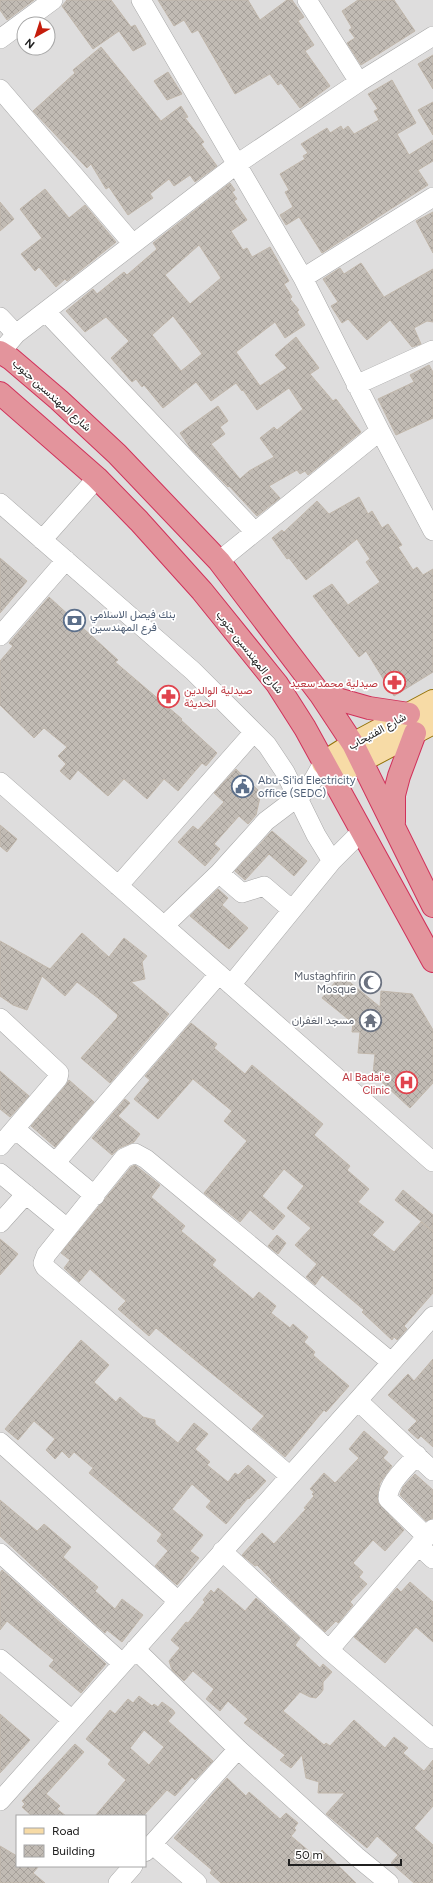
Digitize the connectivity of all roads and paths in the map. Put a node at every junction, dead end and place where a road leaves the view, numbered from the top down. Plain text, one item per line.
1 (53, 0) edge
2 (141, 0) edge
3 (307, 0) edge
4 (2, 34) edge
5 (433, 36) edge
6 (359, 82) junction
7 (0, 89) edge
8 (237, 164) junction
9 (433, 197) edge
10 (133, 244) junction
11 (303, 278) junction
12 (46, 312) junction
13 (0, 317) edge
14 (16, 334) junction
15 (433, 350) edge
16 (0, 352) edge
17 (356, 385) junction
18 (0, 393) edge
19 (380, 431) junction
20 (97, 478) junction
21 (0, 503) edge
22 (433, 531) edge
23 (255, 532) junction
24 (42, 540) junction
25 (66, 560) junction
26 (219, 561) junction
27 (0, 636) edge
28 (320, 694) junction
29 (433, 702) edge
30 (419, 723) edge
31 (254, 732) junction
32 (357, 753) junction
33 (323, 773) junction
34 (0, 782) edge
35 (298, 798) junction
36 (394, 825) junction
37 (362, 831) junction
38 (332, 861) junction
39 (219, 873) junction
40 (118, 886) junction
41 (433, 906) edge
42 (292, 910) junction
43 (164, 926) junction
44 (433, 961) edge
45 (225, 979) junction
46 (0, 1018) edge
47 (15, 1129) junction
48 (0, 1146) edge
49 (56, 1162) junction
50 (433, 1162) edge
51 (0, 1173) edge
52 (26, 1194) junction
53 (95, 1196) junction
54 (0, 1223) edge
55 (67, 1228) junction
56 (433, 1316) edge
57 (391, 1362) junction
58 (358, 1401) junction
59 (0, 1443) edge
60 (417, 1455) junction
61 (433, 1471) edge
62 (290, 1476) junction
63 (426, 1537) edge
64 (222, 1551) junction
65 (0, 1553) edge
66 (433, 1560) edge
67 (178, 1601) junction
68 (329, 1650) junction
69 (129, 1656) junction
70 (0, 1659) edge
71 (72, 1720) junction
72 (433, 1739) edge
73 (238, 1748) junction
74 (0, 1801) edge
75 (148, 1848) edge
76 (132, 1867) edge
77 (118, 1883) edge
78 (197, 1883) edge
79 (389, 1883) edge

1 - 4 street
2 - 8 street
3 - 6 street
5 - 6 street
6 - 8 street
7 - 10 street
8 - 10 street
8 - 11 street
9 - 11 street
10 - 12 street
11 - 17 street
12 - 14 street
12 - 23 street
13 - 14 street
14 - 16 street
15 - 17 street
16 - 26 highway, شارع المهندسين جنوب
17 - 19 street
18 - 20 highway, شارع المهندسين جنوب
19 - 22 street
19 - 23 street
20 - 24 street
20 - 33 highway, شارع المهندسين جنوب
21 - 24 street
23 - 26 street
24 - 25 street
25 - 27 street
25 - 31 street
26 - 28 highway, شارع المهندسين جنوب
28 - 30 highway
28 - 32 highway, شارع المهندسين جنوب
29 - 30 main road, شارع الفتيحاب
30 - 32 main road, شارع الفتيحاب
30 - 36 highway
31 - 35 street
31 - 40 street
32 - 33 main road, شارع الفتيحاب
32 - 36 highway, شارع المهندسين جنوب
33 - 35 street
33 - 37 highway, شارع المهندسين جنوب
34 - 40 street
35 - 38 street
35 - 39 street
36 - 41 highway, شارع المهندسين جنوب
37 - 38 street
37 - 44 highway, شارع المهندسين جنوب
38 - 42 street
39 - 42 street
39 - 43 street
40 - 43 street
42 - 45 street
43 - 45 street
45 - 49 street
45 - 50 street
46 - 47 street
47 - 48 street
47 - 49 street
49 - 53 street
51 - 52 street
52 - 54 street
52 - 55 street
53 - 55 street
53 - 57 street
55 - 62 street
56 - 57 street
57 - 58 street
58 - 60 street
58 - 62 street
59 - 67 street
60 - 61 street
60 - 63 street
62 - 64 street
63 - 66 street
63 - 68 street
64 - 67 street
64 - 68 street
65 - 69 street
67 - 69 street
68 - 72 street
69 - 71 street
69 - 73 street
70 - 71 street
71 - 74 street
73 - 75 street
73 - 79 street
75 - 78 street
76 - 77 street

